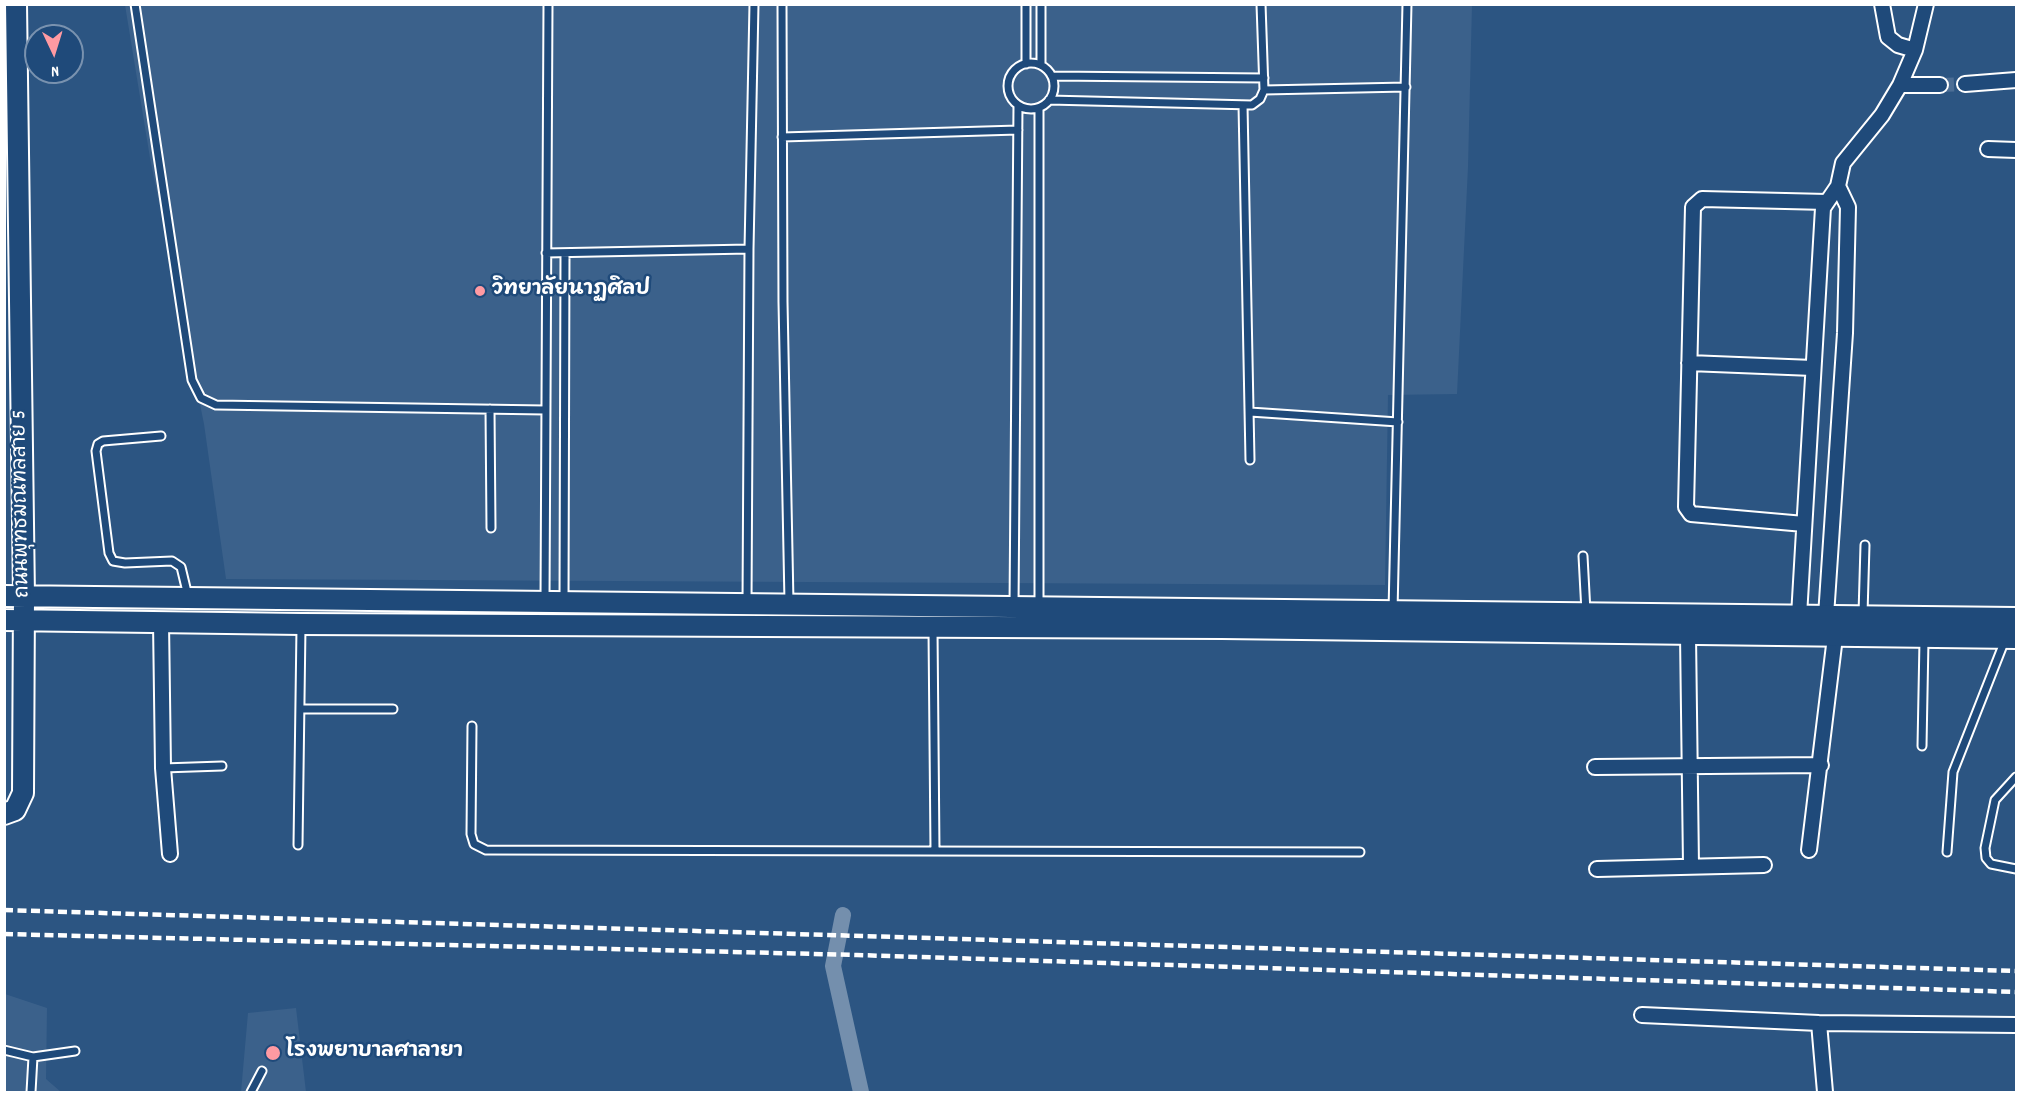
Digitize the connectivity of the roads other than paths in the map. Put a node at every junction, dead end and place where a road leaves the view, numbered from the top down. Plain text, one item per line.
1 (16, 4) edge
2 (135, 4) edge
3 (548, 4) edge
4 (754, 4) edge
5 (782, 4) edge
6 (1026, 4) edge
7 (1041, 4) edge
8 (1261, 4) edge
9 (1407, 4) edge
10 (1882, 4) edge
11 (1926, 4) edge
12 (1915, 50) junction
13 (1026, 64) junction
14 (1041, 65) junction
15 (1052, 76) junction
16 (1264, 78) junction
17 (2016, 80) edge
18 (1965, 84) tunnel mouth
19 (1900, 85) junction
20 (1940, 85) tunnel mouth
21 (1406, 87) junction
22 (1264, 90) junction
23 (1049, 100) junction
24 (1018, 105) junction
25 (1243, 105) junction
26 (1039, 108) junction
27 (1018, 130) junction
28 (782, 137) junction
29 (1988, 149) dead end
30 (2016, 150) edge
31 (1838, 186) junction
32 (1827, 202) junction
33 (749, 249) junction
34 (546, 253) junction
35 (566, 253) junction
36 (1689, 363) junction
37 (1813, 368) junction
38 (490, 409) junction
39 (545, 410) junction
40 (1250, 412) junction
41 (1398, 422) junction
42 (161, 436) dead end
43 (1250, 460) dead end
44 (1804, 524) junction
45 (491, 528) dead end
46 (1865, 545) dead end
47 (1583, 556) dead end
48 (4, 596) edge
49 (24, 597) junction
50 (189, 599) junction
51 (549, 604) junction
52 (747, 606) junction
53 (789, 607) junction
54 (1393, 611) junction
55 (1586, 615) junction
56 (1799, 616) junction
57 (1826, 616) junction
58 (1863, 617) junction
59 (1014, 618) junction
60 (1040, 618) junction
61 (2016, 618) edge
62 (14, 620) edge
63 (161, 622) junction
64 (301, 624) junction
65 (539, 624) junction
66 (933, 627) junction
67 (1688, 635) junction
68 (1835, 637) junction
69 (1924, 637) junction
70 (2011, 638) edge
71 (300, 709) junction
72 (393, 709) dead end
73 (472, 726) dead end
74 (1922, 746) dead end
75 (1821, 765) junction
76 (222, 766) dead end
77 (1595, 767) dead end
78 (1689, 767) junction
79 (163, 768) junction
80 (2016, 777) edge
81 (4, 814) edge
82 (298, 845) dead end
83 (934, 850) junction
84 (1809, 850) dead end
85 (1360, 852) dead end
86 (1947, 852) dead end
87 (170, 854) dead end
88 (1764, 865) dead end
89 (1691, 866) junction
90 (1597, 869) dead end
91 (2016, 869) edge
92 (1642, 1015) dead end
93 (1820, 1023) junction
94 (2016, 1025) edge
95 (4, 1050) edge
96 (75, 1051) dead end
97 (33, 1057) junction
98 (262, 1071) dead end
99 (32, 1092) edge
100 (251, 1092) edge
101 (1825, 1092) edge

1 - 49 main road, ถนนพุทธมณฑลสาย 5
2 - 38 lane
3 - 34 lane
4 - 33 lane
5 - 28 lane
6 - 13 lane
7 - 14 lane
8 - 16 lane
9 - 21 lane
10 - 12 street
11 - 12 street
12 - 19 street
13 - 14 lane
13 - 24 lane
14 - 15 lane
15 - 16 lane
15 - 23 lane
16 - 22 lane
17 - 18 street
19 - 20 street
19 - 31 street
21 - 22 lane
21 - 41 lane
22 - 25 lane
23 - 25 lane
23 - 26 lane
24 - 26 lane
24 - 27 lane
25 - 40 lane
26 - 60 lane
27 - 28 lane
27 - 59 lane
28 - 53 lane
29 - 30 street
31 - 32 street
31 - 57 street
32 - 36 street
32 - 37 street
33 - 35 lane
33 - 52 lane
34 - 35 lane
34 - 39 lane
35 - 51 lane
36 - 37 street
36 - 44 street
37 - 44 street
38 - 39 lane
38 - 45 lane
39 - 51 lane
40 - 41 lane
40 - 43 lane
41 - 54 lane
42 - 50 lane
44 - 56 street
46 - 58 lane
47 - 55 lane
48 - 49 main road
49 - 50 main road
49 - 62 main road, ถนนพุทธมณฑลสาย 5
50 - 51 main road
51 - 52 main road
51 - 65 main road
52 - 53 main road
53 - 59 main road
54 - 55 main road
54 - 60 main road
55 - 56 main road
56 - 57 main road
57 - 58 main road
58 - 61 main road
59 - 60 main road
59 - 66 main road
60 - 67 main road
62 - 63 main road
62 - 81 main road, ถนนพุทธมณฑลสาย 5
63 - 64 main road
63 - 79 street
64 - 65 main road
64 - 71 lane
65 - 66 main road
66 - 83 lane
67 - 68 main road
67 - 78 street
68 - 69 main road
68 - 75 street
69 - 70 main road
69 - 74 lane
70 - 86 lane
71 - 72 lane
71 - 82 lane
73 - 83 lane
75 - 78 street
75 - 84 street
76 - 79 lane
77 - 78 street
78 - 89 street
79 - 87 street
80 - 91 lane
83 - 85 lane
88 - 89 street
89 - 90 street
92 - 93 street
93 - 94 street
93 - 101 street
95 - 97 lane
96 - 97 lane
97 - 99 lane
98 - 100 lane

